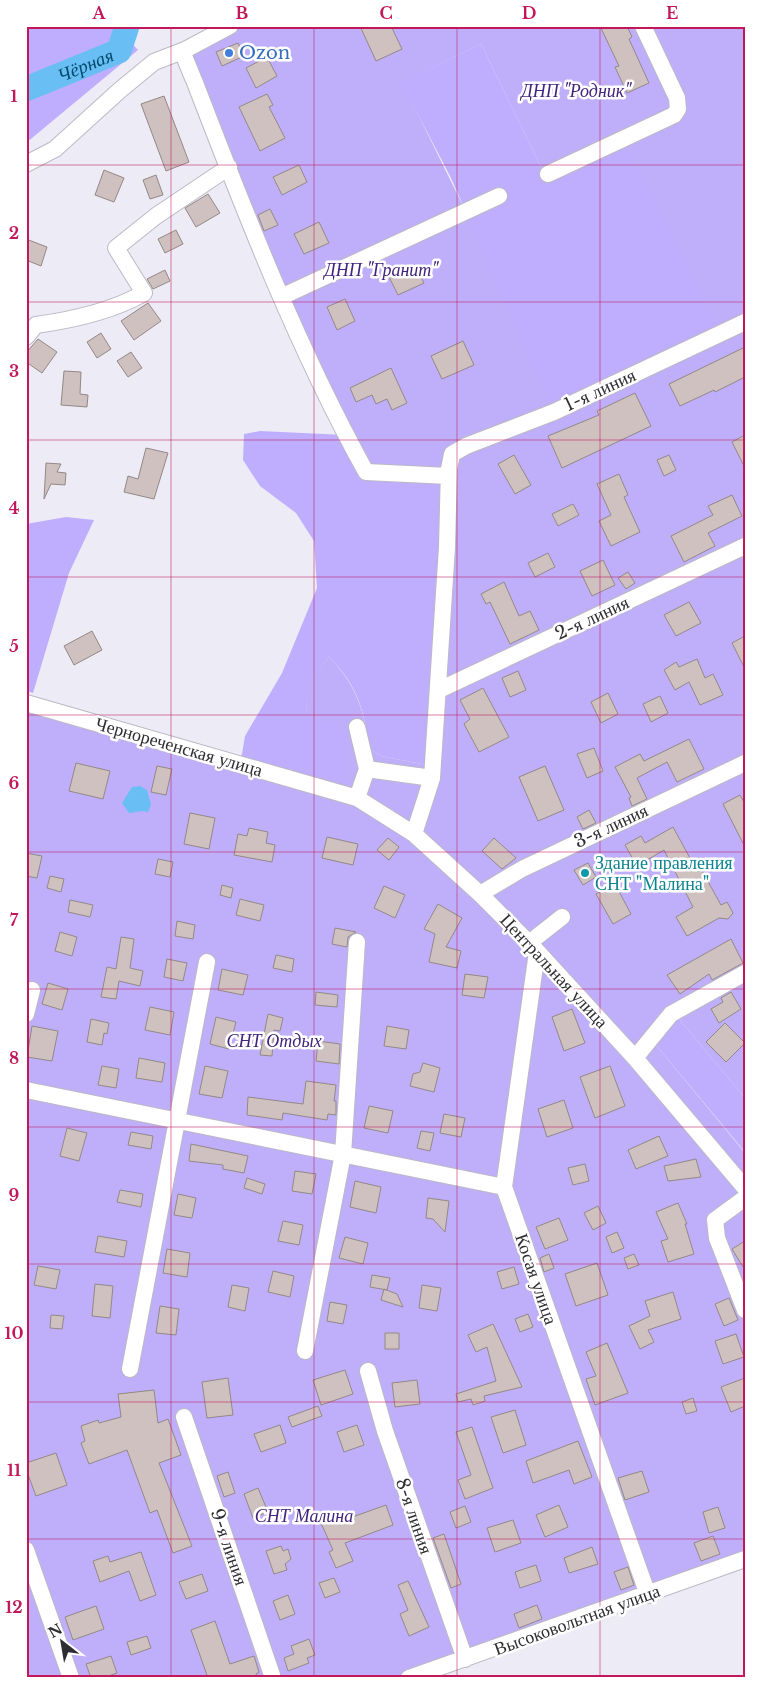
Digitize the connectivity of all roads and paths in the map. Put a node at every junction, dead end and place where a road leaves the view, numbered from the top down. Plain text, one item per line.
1 (230, 26) edge
2 (643, 26) edge
3 (182, 51) junction
4 (26, 164) edge
5 (229, 168) junction
6 (548, 174) dead end
7 (499, 196) dead end
8 (281, 297) junction
9 (745, 322) edge
10 (26, 337) edge
11 (449, 476) junction
12 (745, 546) edge
13 (439, 690) junction
14 (26, 702) edge
15 (357, 727) dead end
16 (745, 763) edge
17 (367, 769) junction
18 (432, 778) junction
19 (332, 791) joint
20 (357, 798) junction
21 (414, 834) junction
22 (480, 894) junction
23 (562, 917) dead end
24 (357, 942) dead end
25 (533, 948) junction
26 (207, 962) dead end
27 (745, 973) edge
28 (32, 990) dead end
29 (26, 1014) edge
30 (635, 1058) junction
31 (26, 1090) edge
32 (177, 1121) junction
33 (343, 1154) junction
34 (504, 1187) junction
35 (745, 1188) edge
36 (745, 1198) edge
37 (745, 1310) edge
38 (305, 1351) dead end
39 (130, 1369) dead end
40 (368, 1371) dead end
41 (184, 1417) dead end
42 (26, 1550) edge
43 (745, 1559) edge
44 (648, 1595) junction
45 (465, 1659) junction
46 (71, 1678) edge
47 (274, 1678) edge
48 (409, 1678) edge

1 - 3 street
2 - 6 street
3 - 4 street
3 - 5 street
5 - 8 street
5 - 10 street
7 - 8 street
8 - 11 street
9 - 11 street, 1-я линия
11 - 13 street
12 - 13 street, 2-я линия
13 - 18 street
14 - 19 street, Чернореченская улица
15 - 17 street
16 - 22 street, 3-я линия
17 - 18 street
17 - 20 street
18 - 21 street
19 - 20 street, Центральная улица
20 - 21 street, Центральная улица
21 - 22 street, Центральная улица
22 - 25 street, Центральная улица
23 - 25 street
24 - 33 street
25 - 30 street, Центральная улица
25 - 34 street, Косая улица
26 - 32 street
27 - 30 street
28 - 29 street
30 - 35 street, Центральная улица
31 - 32 street
32 - 33 street
32 - 39 street
33 - 34 street
33 - 38 street
34 - 44 street, Косая улица
36 - 37 street
40 - 45 street, 8-я линия
41 - 47 street, 9-я линия
42 - 46 street
43 - 44 street, Высоковольтная улица
44 - 45 street, Высоковольтная улица
45 - 48 street, Высоковольтная улица

